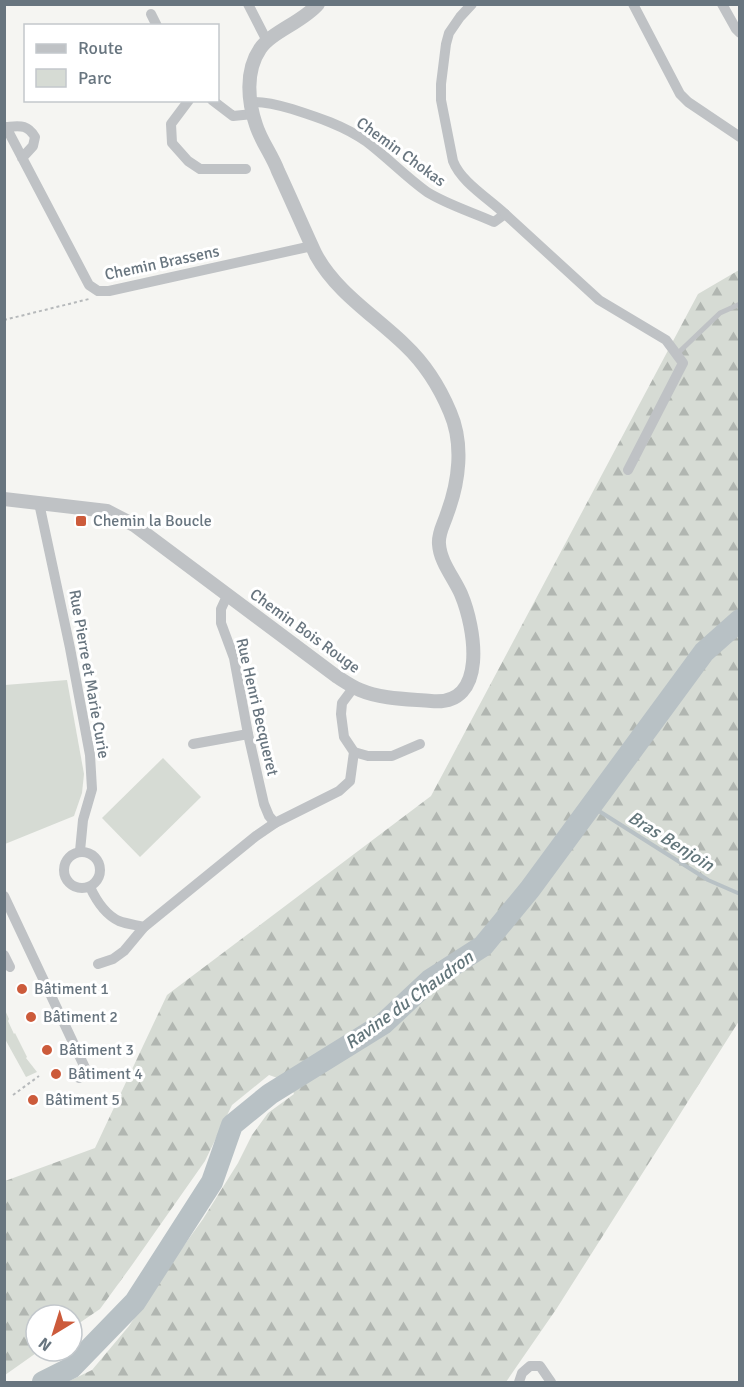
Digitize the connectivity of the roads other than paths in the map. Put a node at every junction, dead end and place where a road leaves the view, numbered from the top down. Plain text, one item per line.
1 (248, 4) edge
2 (318, 4) edge
3 (472, 4) edge
4 (633, 4) edge
5 (722, 4) edge
6 (151, 14) dead end
7 (156, 24) edge
8 (740, 33) edge
9 (267, 41) junction
10 (188, 102) edge
11 (215, 102) edge
12 (252, 108) junction
13 (740, 137) edge
14 (22, 158) dead end
15 (246, 169) dead end
16 (505, 214) junction
17 (312, 246) junction
18 (740, 304) edge
19 (677, 354) junction
20 (628, 470) dead end
21 (4, 499) edge
22 (39, 503) junction
23 (227, 596) junction
24 (354, 687) junction
25 (248, 734) junction
26 (193, 744) dead end
27 (420, 744) dead end
28 (354, 752) junction
29 (275, 824) junction
30 (80, 851) junction
31 (90, 887) junction
32 (4, 896) edge
33 (144, 927) junction
34 (4, 955) edge
35 (98, 964) dead end
36 (10, 967) dead end
37 (78, 1078) dead end
38 (519, 1383) edge
39 (550, 1383) edge

1 - 9 street
2 - 9 street, Chemin Bois Rouge
3 - 16 street, Chemin Chokas
4 - 13 street
5 - 8 street
6 - 7 street
9 - 12 street, Chemin Bois Rouge
10 - 15 street
11 - 12 street
12 - 16 street, Chemin Chokas
12 - 17 street, Chemin Bois Rouge
14 - 17 street, Chemin Brassens
16 - 19 street
17 - 24 street, Chemin Bois Rouge
18 - 19 lane
19 - 20 street
21 - 22 street, Chemin Bois Rouge
22 - 23 street, Chemin Bois Rouge
22 - 30 street, Rue Pierre et Marie Curie
23 - 24 street, Chemin Bois Rouge
23 - 25 street, Rue Henri Becqueret
24 - 28 street
25 - 26 street
25 - 29 street, Rue Henri Becqueret
27 - 28 street
28 - 29 street
29 - 33 street
30 - 31 street
30 - 31 street
31 - 33 street
32 - 37 street
33 - 35 street
34 - 36 street
38 - 39 street

